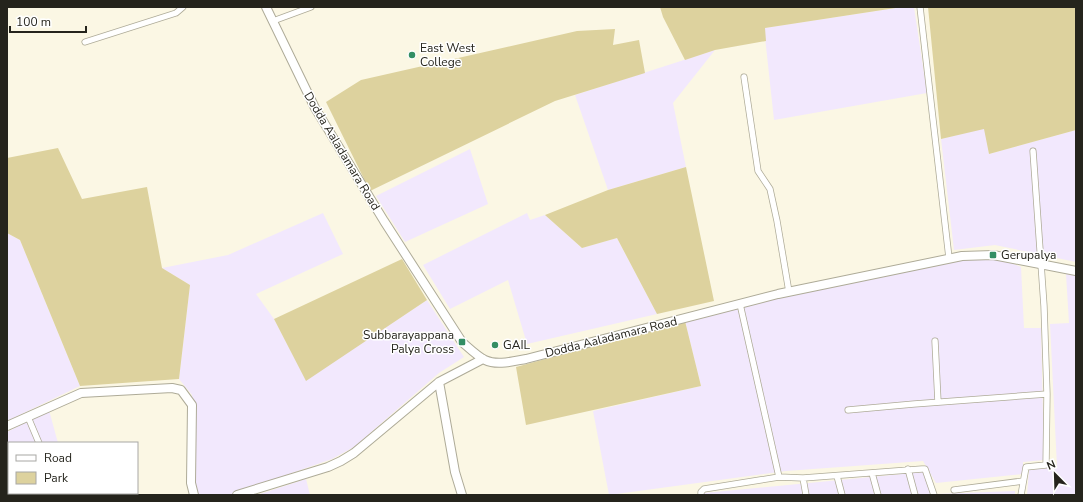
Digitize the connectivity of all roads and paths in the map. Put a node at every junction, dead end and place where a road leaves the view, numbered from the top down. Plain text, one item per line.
1 (183, 7) edge
2 (266, 7) edge
3 (311, 7) edge
4 (920, 7) edge
5 (273, 22) junction
6 (85, 42) dead end
7 (744, 77) dead end
8 (1034, 151) dead end
9 (949, 258) junction
10 (1040, 264) junction
11 (1076, 271) edge
12 (789, 292) junction
13 (740, 304) junction
14 (935, 341) dead end
15 (483, 359) junction
16 (439, 382) junction
17 (1047, 394) junction
18 (938, 402) junction
19 (848, 410) dead end
20 (28, 417) junction
21 (7, 426) edge
22 (39, 442) edge
23 (908, 469) junction
24 (872, 472) junction
25 (837, 476) junction
26 (779, 477) junction
27 (803, 478) junction
28 (1023, 481) junction
29 (954, 490) dead end
30 (194, 495) edge
31 (237, 495) edge
32 (462, 495) edge
33 (701, 495) edge
34 (806, 495) edge
35 (842, 495) edge
36 (878, 495) edge
37 (915, 495) edge
38 (934, 495) edge
39 (1021, 495) edge

1 - 6 street
2 - 5 main road, Dodda Aaladamara Road
3 - 5 street
4 - 9 street
5 - 15 main road, Dodda Aaladamara Road
7 - 12 street
8 - 10 street
9 - 10 main road, Dodda Aaladamara Road
9 - 12 main road, Dodda Aaladamara Road
10 - 11 main road, Dodda Aaladamara Road
10 - 17 street
12 - 13 main road, Dodda Aaladamara Road
13 - 15 main road, Dodda Aaladamara Road
13 - 26 street
14 - 18 street
15 - 16 main road
16 - 31 main road
16 - 32 main road
17 - 18 street
17 - 28 street
18 - 19 street
20 - 21 main road
20 - 22 street
20 - 30 main road
23 - 24 street
23 - 37 street
23 - 38 street
24 - 25 street
24 - 36 street
25 - 27 street
25 - 35 street
26 - 27 street
26 - 33 street
27 - 34 street
28 - 29 street
28 - 39 street

